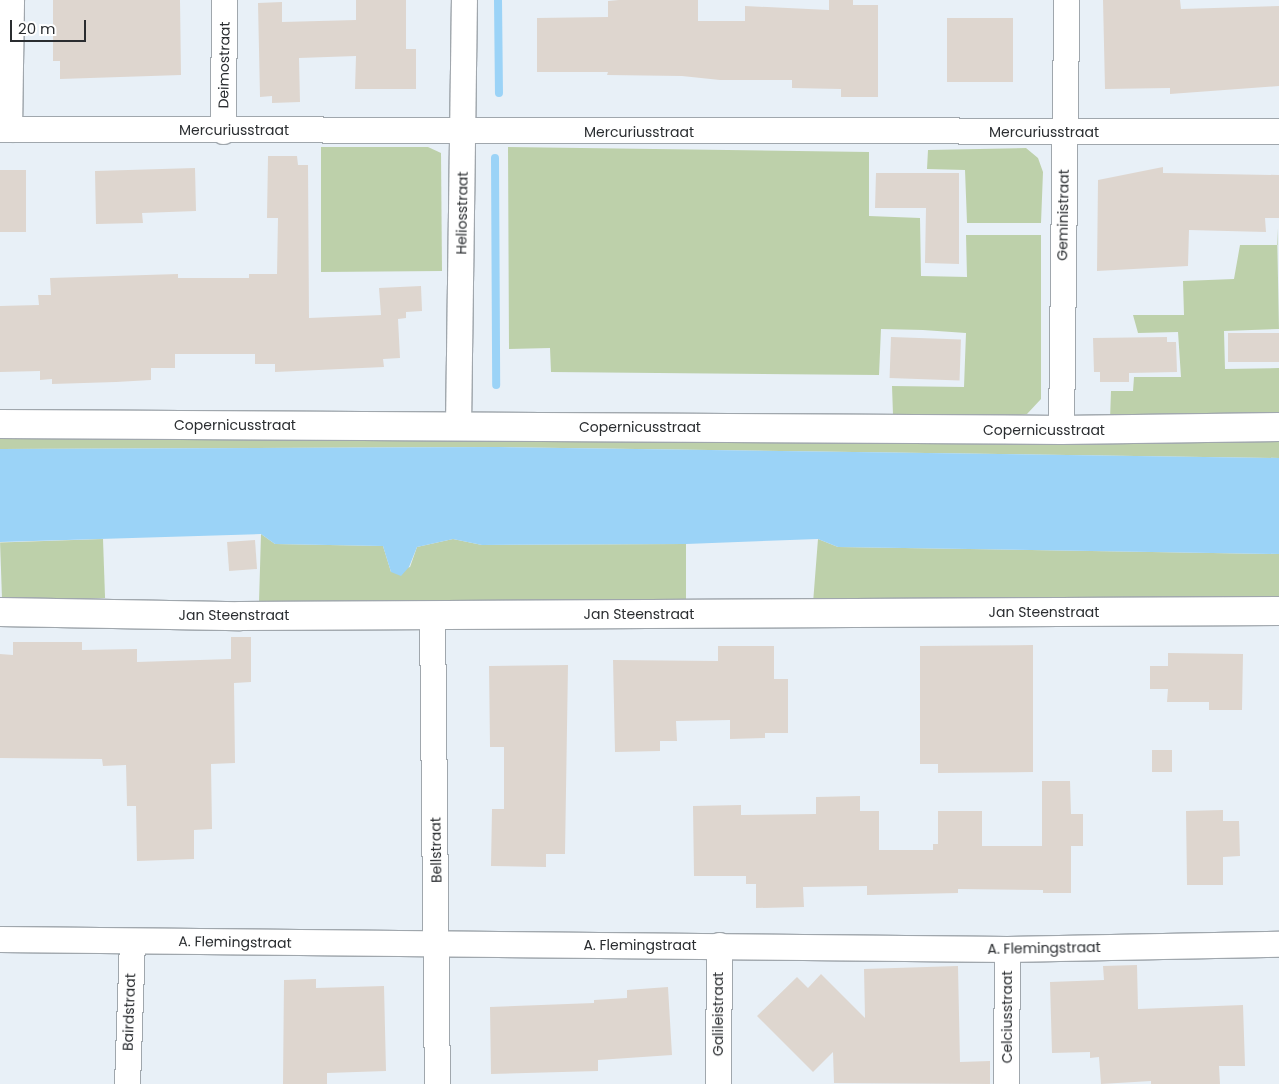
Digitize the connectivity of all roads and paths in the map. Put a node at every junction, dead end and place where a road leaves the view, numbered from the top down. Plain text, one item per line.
1 (11, 0) edge
2 (224, 0) edge
3 (464, 0) edge
4 (1066, 0) edge
5 (4, 129) edge
6 (223, 130) junction
7 (464, 131) junction
8 (1279, 132) edge
9 (1064, 133) junction
10 (0, 424) edge
11 (458, 426) junction
12 (1279, 428) edge
13 (1061, 430) junction
14 (1279, 611) edge
15 (0, 612) edge
16 (432, 615) junction
17 (0, 939) edge
18 (132, 941) junction
19 (438, 944) junction
20 (1279, 944) edge
21 (719, 945) junction
22 (1007, 949) junction
23 (127, 1084) edge
24 (437, 1084) edge
25 (718, 1084) edge
26 (1006, 1084) edge

1 - 5 street
2 - 6 street, Deimostraat
3 - 7 street, Heliosstraat
4 - 9 street, Geministraat
5 - 6 street, Mercuriusstraat
6 - 7 street, Mercuriusstraat
7 - 9 street, Mercuriusstraat
7 - 11 street, Heliosstraat
8 - 9 street, Mercuriusstraat
9 - 13 street, Geministraat
10 - 11 street, Copernicusstraat
11 - 13 street, Copernicusstraat
12 - 13 street, Copernicusstraat
14 - 16 street, Jan Steenstraat
15 - 16 street, Jan Steenstraat
16 - 19 street, Bellstraat
17 - 18 street, A. Flemingstraat
18 - 19 street, A. Flemingstraat
18 - 23 street, Bairdstraat
19 - 21 street, A. Flemingstraat
19 - 24 street, Bellstraat
20 - 22 street, A. Flemingstraat
21 - 22 street, A. Flemingstraat
21 - 25 street, Galileistraat
22 - 26 street, Celciusstraat

